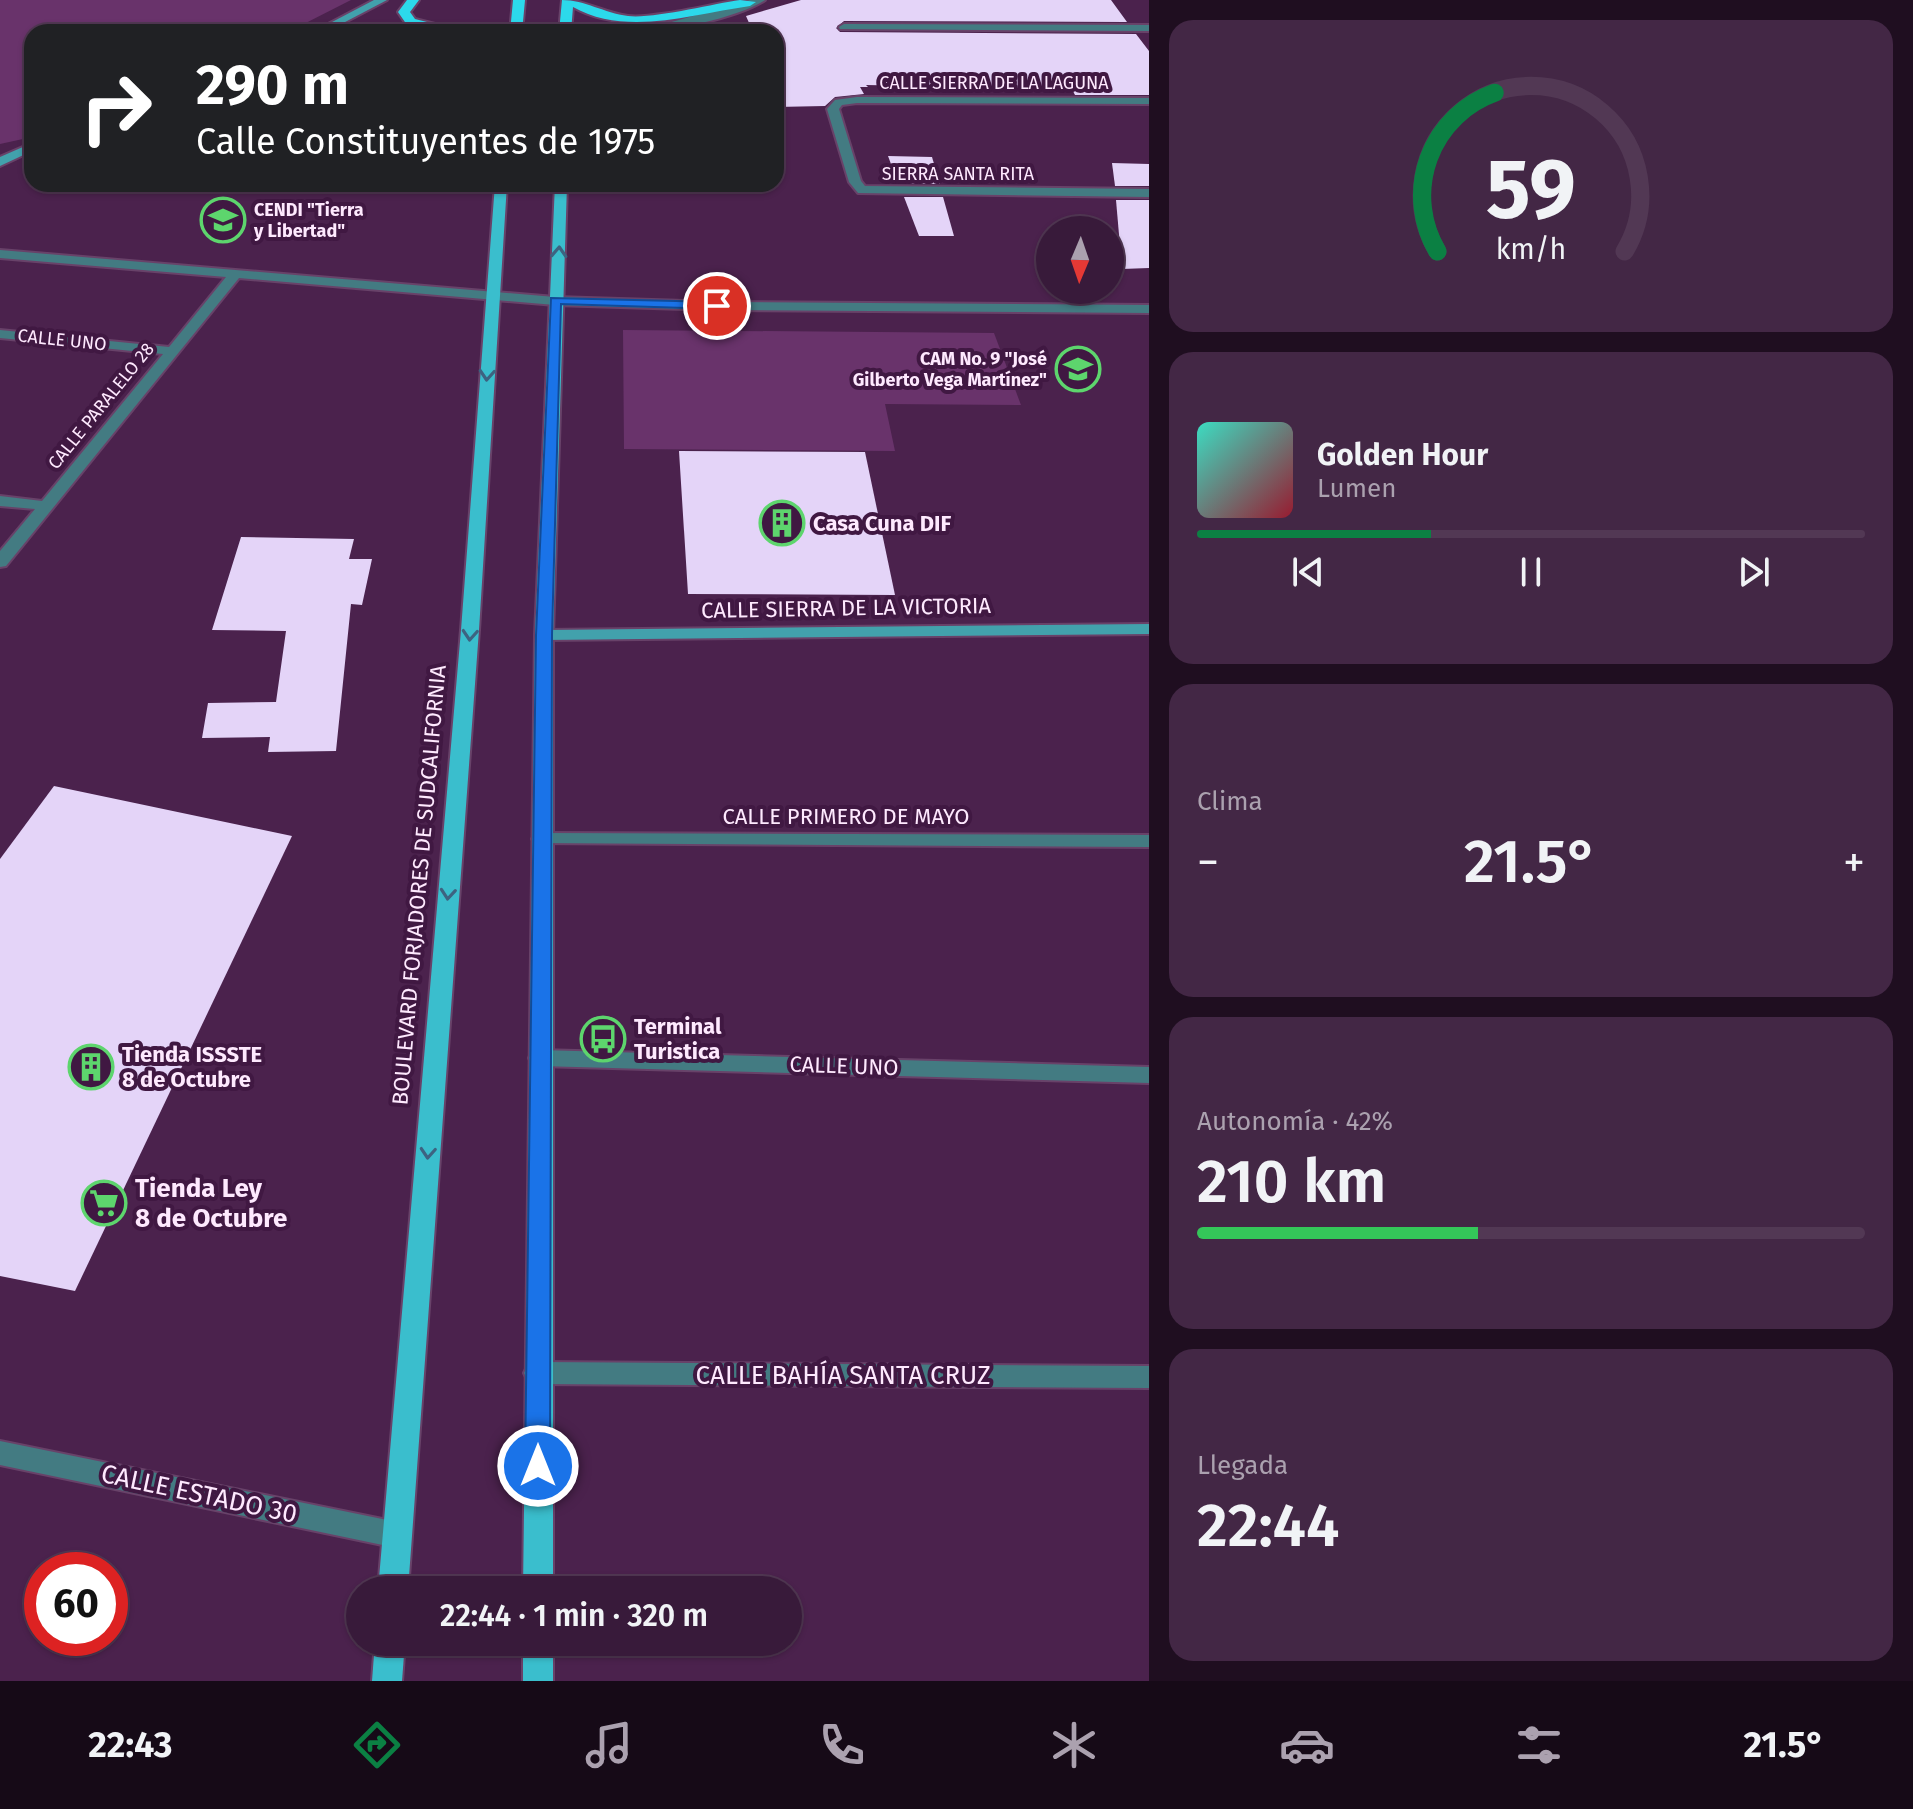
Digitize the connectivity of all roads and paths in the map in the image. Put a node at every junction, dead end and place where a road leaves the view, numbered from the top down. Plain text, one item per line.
1 (382, 0) edge
2 (413, 0) edge
3 (519, 0) edge
4 (569, 0) edge
5 (755, 1) edge
6 (334, 24) edge
7 (421, 24) edge
8 (517, 24) edge
9 (566, 24) edge
10 (682, 24) edge
11 (844, 27) dead end
12 (1149, 28) edge
13 (1149, 101) edge
14 (839, 102) joint
15 (24, 148) edge
16 (24, 150) edge
17 (0, 154) edge
18 (0, 162) edge
19 (500, 192) edge
20 (561, 192) edge
21 (1149, 193) edge
22 (0, 254) edge
23 (235, 275) junction
24 (492, 297) junction
25 (555, 301) junction
26 (1149, 309) edge
27 (0, 334) edge
28 (171, 351) junction
29 (0, 501) edge
30 (47, 506) junction
31 (0, 562) edge
32 (1149, 629) edge
33 (544, 635) junction
34 (542, 839) junction
35 (1149, 841) edge
36 (540, 1058) junction
37 (1149, 1075) edge
38 (537, 1373) junction
39 (1149, 1377) edge
40 (0, 1453) edge
41 (397, 1535) junction
42 (394, 1576) edge
43 (538, 1576) edge
44 (389, 1656) edge
45 (538, 1656) edge
46 (387, 1681) edge
47 (538, 1681) edge

1 - 6 street
2 - 7 highway
3 - 8 highway
4 - 5 highway
4 - 9 highway
5 - 10 street
11 - 12 street
13 - 14 street, CALLE SIERRA DE LA LAGUNA
14 - 21 street, SIERRA SANTA RITA
15 - 17 street
16 - 18 street
19 - 24 main road, BOULEVARD FORJADORES DE SUDCALIFORNIA
25 -> 20 main road
22 - 23 street
23 - 24 street
23 - 28 street, CALLE PARALELO 28
24 - 25 street
24 -> 41 main road, BOULEVARD FORJADORES DE SUDCALIFORNIA
25 - 26 street
25 - 33 main road
27 - 28 street, CALLE UNO
28 - 30 street, CALLE PARALELO 28
29 - 30 street
30 - 31 street, CALLE PARALELO 28
32 - 33 street, CALLE SIERRA DE LA VICTORIA
33 - 34 main road
34 - 35 street, CALLE PRIMERO DE MAYO
34 - 36 main road
36 - 37 street, CALLE UNO
36 - 38 main road
38 - 39 street, CALLE BAHÍA SANTA CRUZ
38 - 43 main road
40 - 41 street, CALLE ESTADO 30
41 - 42 main road, BOULEVARD FORJADORES DE SUDCALIFORNIA
44 - 46 main road
45 - 47 main road

